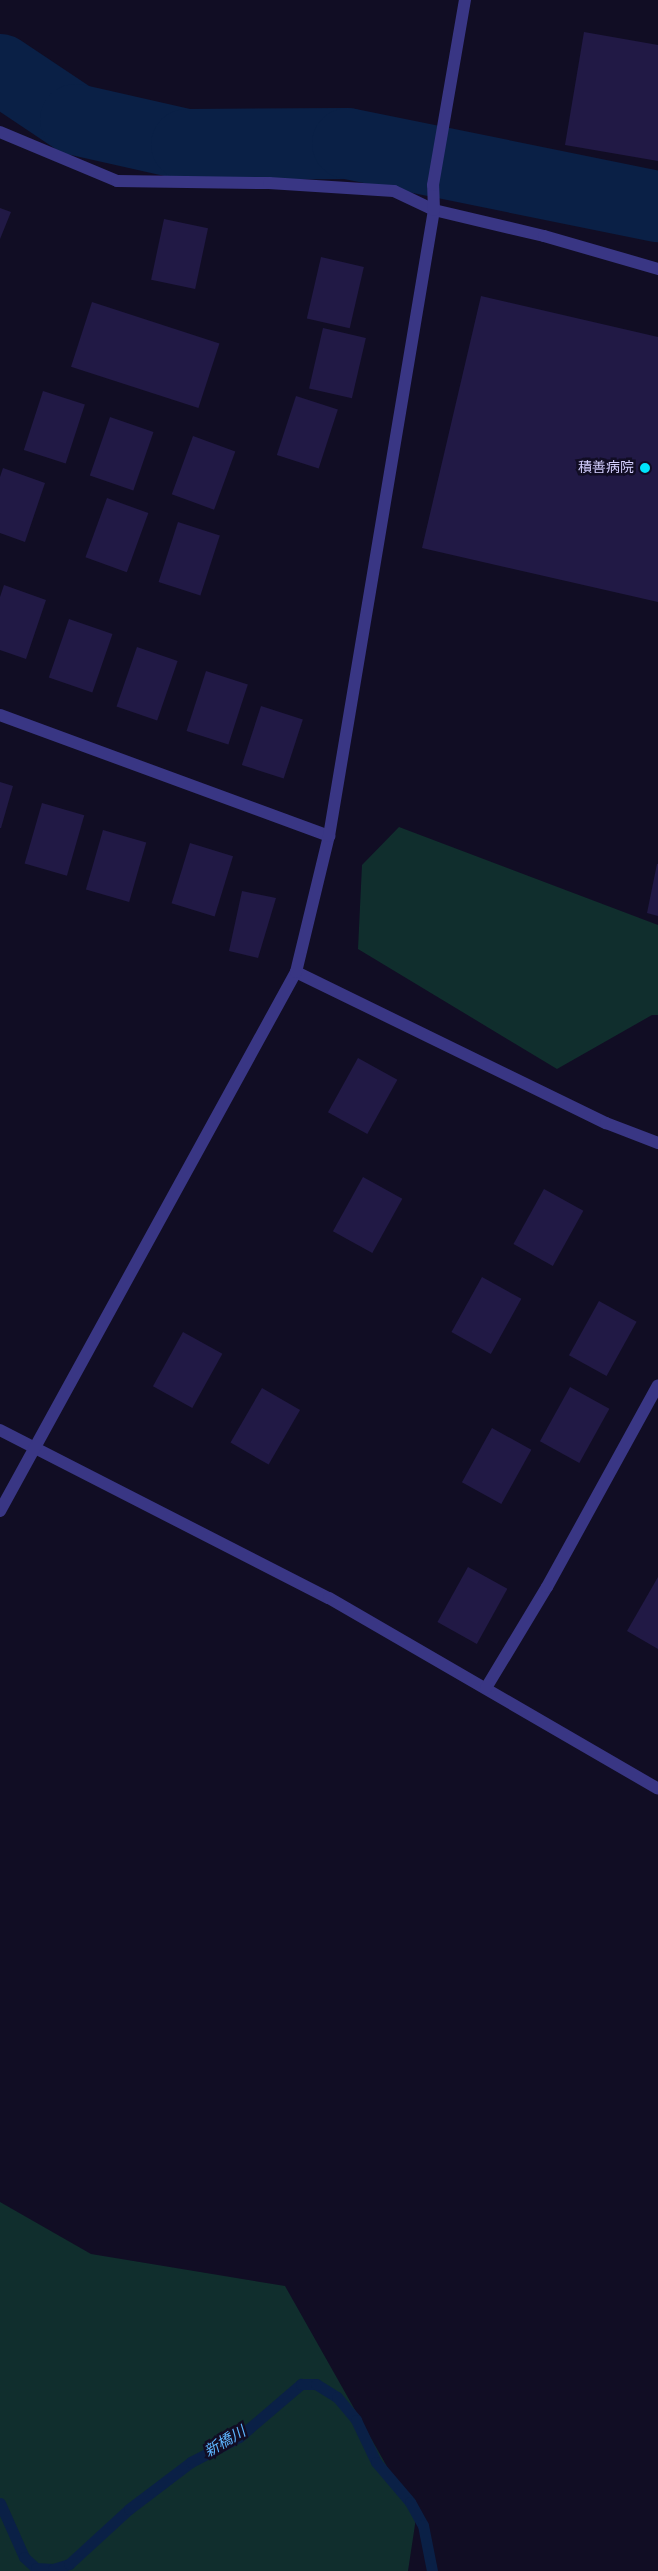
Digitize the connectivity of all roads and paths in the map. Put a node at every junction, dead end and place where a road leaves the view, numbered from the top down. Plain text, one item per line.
1 (465, 0) edge
2 (0, 132) edge
3 (434, 210) junction
4 (658, 269) edge
5 (0, 715) edge
6 (329, 836) junction
7 (296, 972) junction
8 (658, 1144) edge
9 (658, 1385) edge
10 (0, 1430) edge
11 (34, 1448) junction
12 (0, 1511) edge
13 (486, 1688) junction
14 (658, 1789) edge

1 - 3 street
2 - 3 street
3 - 4 street
3 - 6 street
5 - 6 street
6 - 7 street
7 - 8 street
7 - 11 street
9 - 13 street
10 - 11 street
11 - 12 street
11 - 13 street
13 - 14 street

